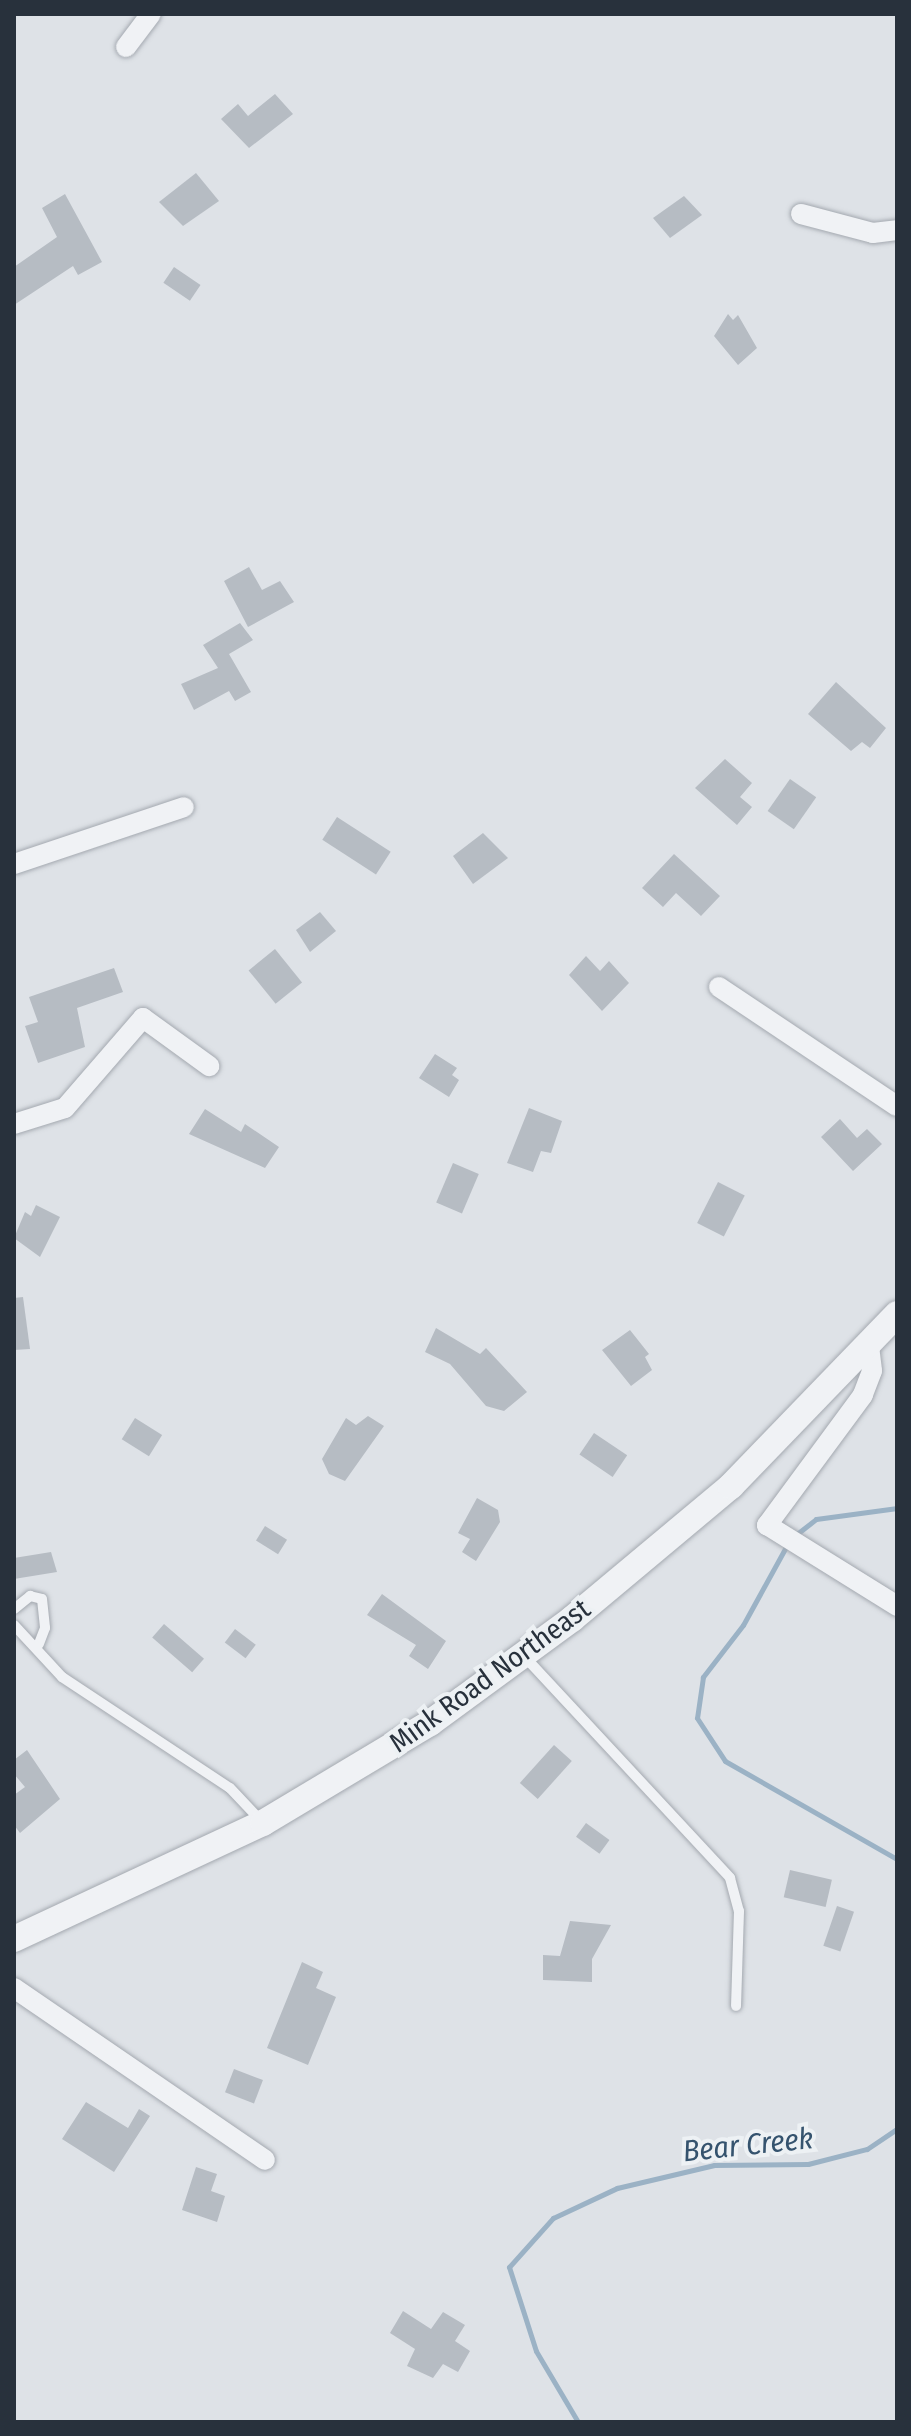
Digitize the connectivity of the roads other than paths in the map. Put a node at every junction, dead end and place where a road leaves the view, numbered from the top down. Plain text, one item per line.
1 (151, 14) edge
2 (126, 47) dead end
3 (801, 214) dead end
4 (897, 230) edge
5 (184, 807) dead end
6 (14, 864) edge
7 (719, 987) dead end
8 (209, 1066) dead end
9 (897, 1106) edge
10 (14, 1124) edge
11 (897, 1314) edge
12 (869, 1346) junction
13 (897, 1606) edge
14 (14, 1609) edge
15 (14, 1625) edge
16 (39, 1644) junction
17 (524, 1656) junction
18 (263, 1823) junction
19 (14, 1939) edge
20 (14, 1988) edge
21 (736, 2006) dead end
22 (265, 2160) dead end

1 - 2 street
3 - 4 street
5 - 6 street
7 - 9 street
8 - 10 street
11 - 12 street, Mink Road Northeast
12 - 13 street
12 - 17 street, Mink Road Northeast
14 - 16 lane
15 - 16 lane
16 - 18 lane
17 - 18 street, Mink Road Northeast
17 - 21 lane
18 - 19 street, Mink Road Northeast
20 - 22 street

